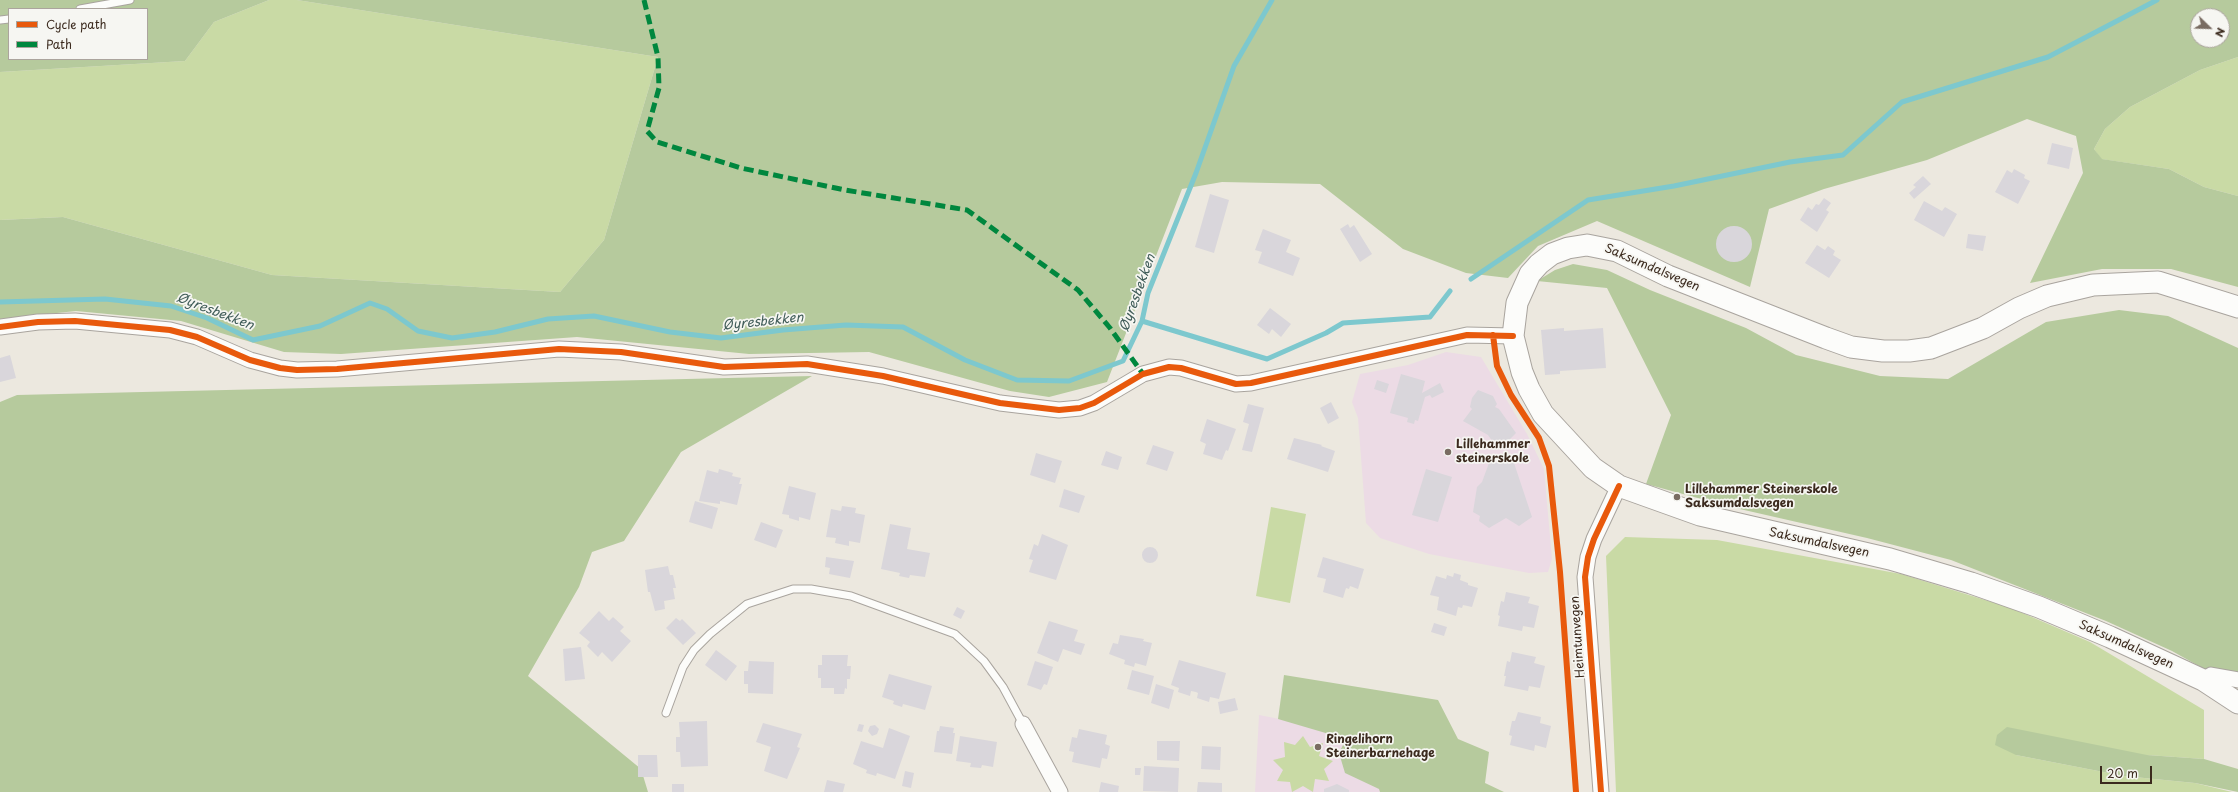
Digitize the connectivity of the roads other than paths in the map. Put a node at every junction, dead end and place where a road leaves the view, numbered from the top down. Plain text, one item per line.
1 (130, 0) edge
2 (86, 8) edge
3 (2238, 307) edge
4 (0, 327) edge
5 (1513, 336) junction
6 (1619, 486) junction
7 (2203, 680) junction
8 (2238, 680) edge
9 (2238, 702) edge
10 (666, 714) dead end
11 (1023, 724) joint
12 (1060, 792) edge
13 (1601, 792) edge

1 - 2 lane
3 - 5 main road, Saksumdalsvegen
4 - 5 street
5 - 6 main road, Saksumdalsvegen
6 - 7 main road, Saksumdalsvegen
6 - 13 street, Heimtunvegen
7 - 8 street
7 - 9 main road, Saksumdalsvegen
10 - 11 lane
11 - 12 street

